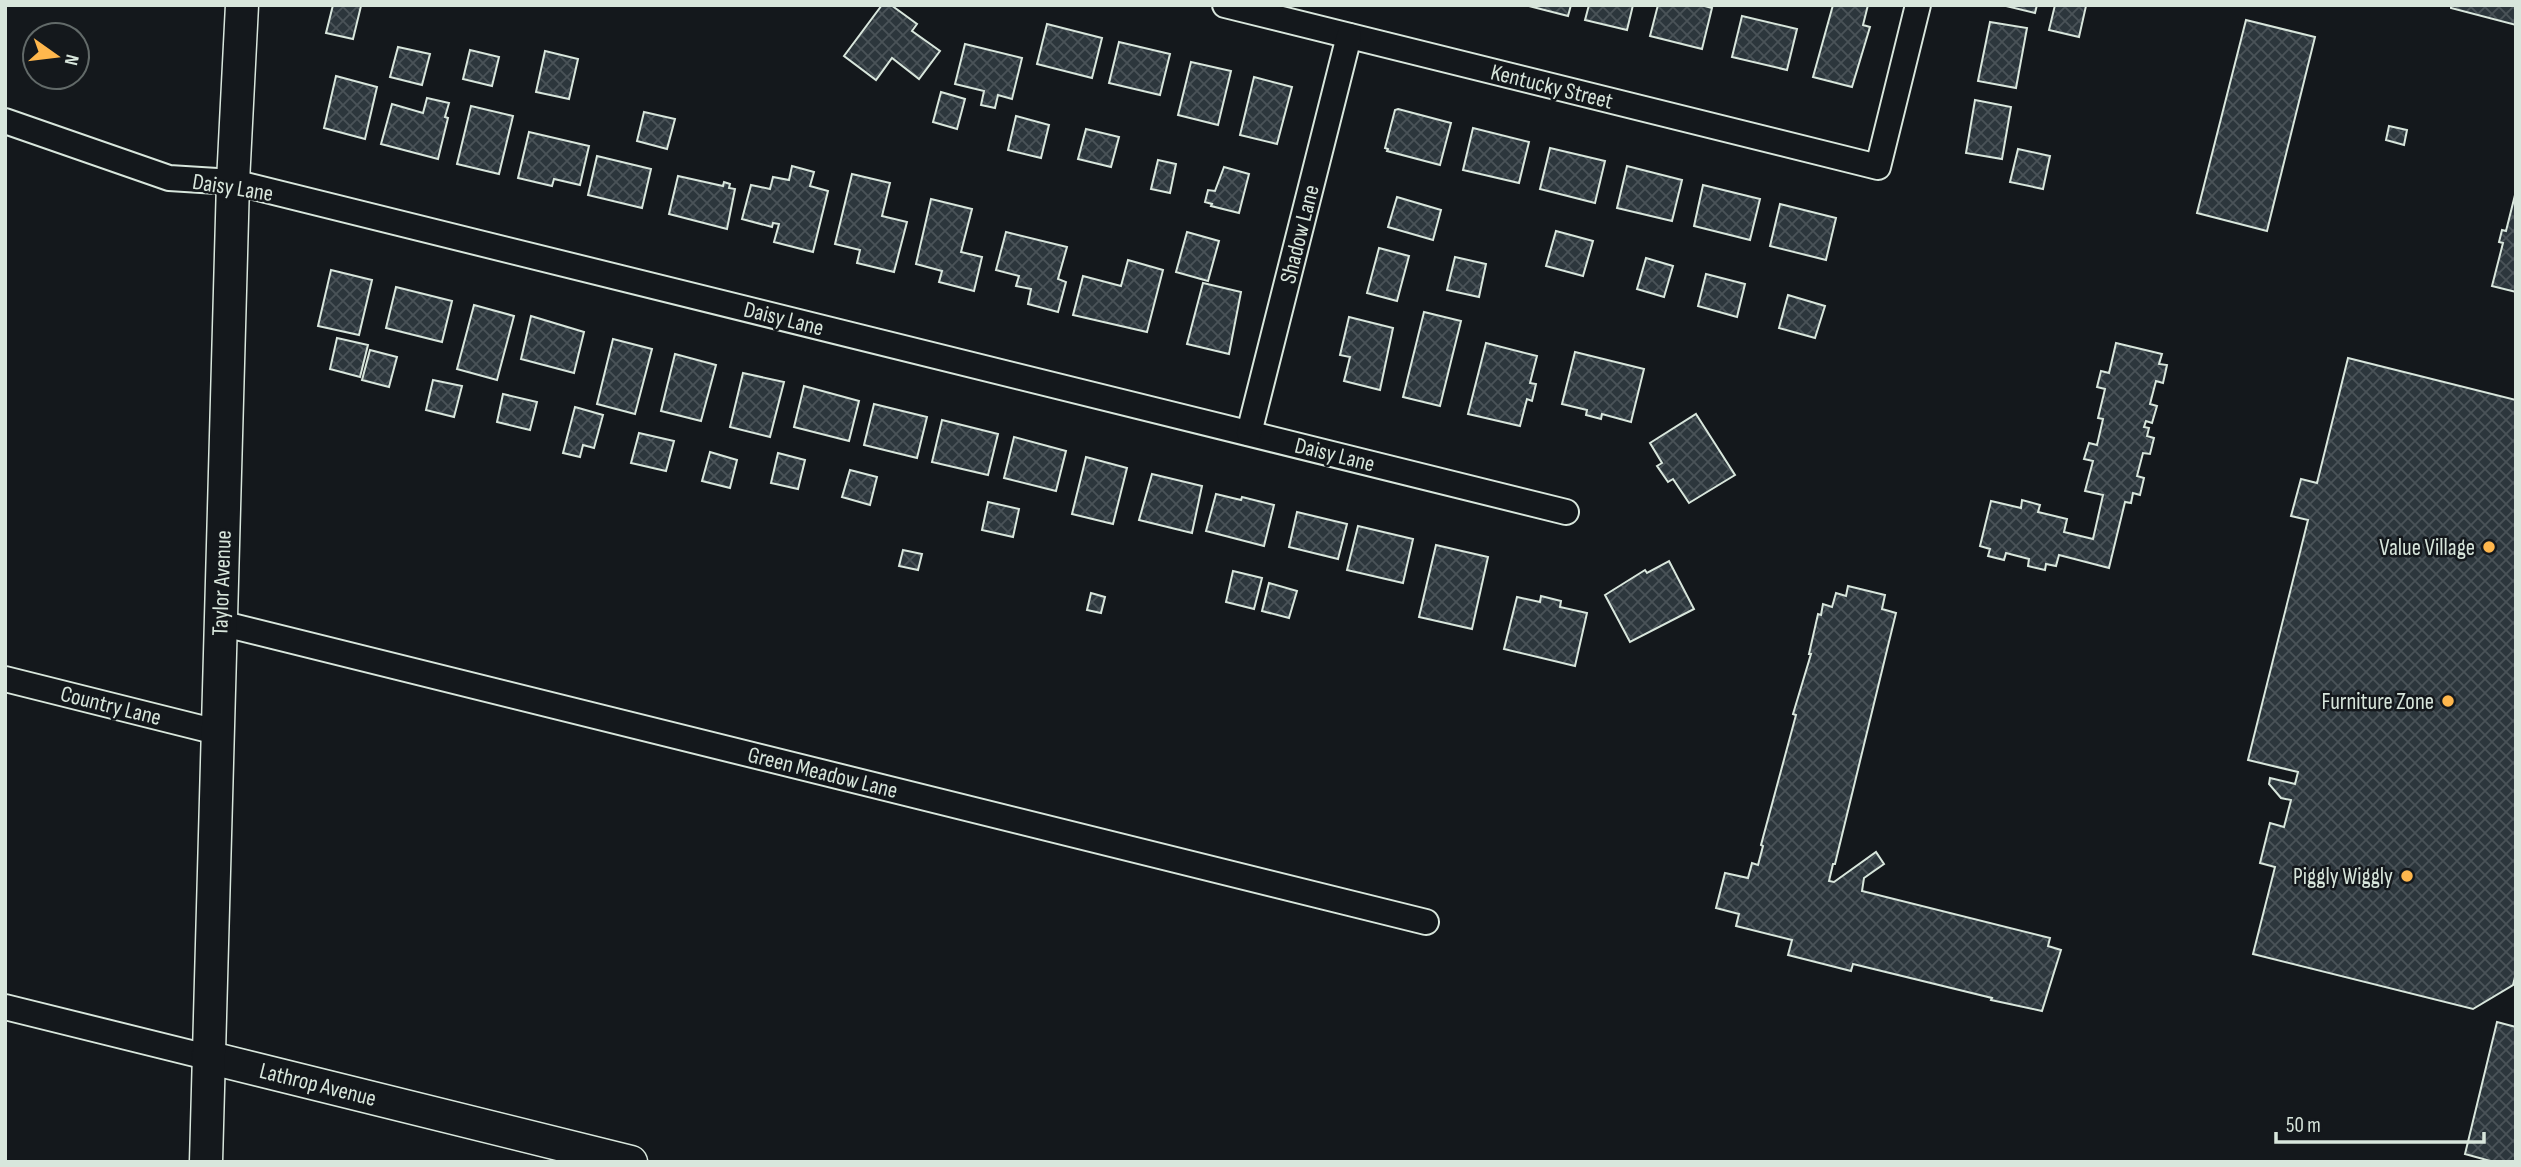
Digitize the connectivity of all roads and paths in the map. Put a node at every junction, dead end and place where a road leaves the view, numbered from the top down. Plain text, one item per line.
1 (242, 5) edge
2 (1225, 5) edge
3 (1918, 5) edge
4 (1349, 36) junction
5 (5, 121) edge
6 (233, 182) junction
7 (1250, 433) junction
8 (1566, 512) dead end
9 (220, 623) junction
10 (5, 679) edge
11 (217, 732) junction
12 (1426, 922) dead end
13 (5, 1007) edge
14 (207, 1057) junction
15 (206, 1162) edge
16 (631, 1162) edge

1 - 6 street, Taylor Avenue
2 - 4 street, Kentucky Street
3 - 4 street, Kentucky Street
4 - 7 street, Shadow Lane
5 - 6 street, Daisy Lane
6 - 7 street, Daisy Lane
6 - 9 street, Taylor Avenue
7 - 8 street, Daisy Lane
9 - 11 street, Taylor Avenue
9 - 12 street, Green Meadow Lane
10 - 11 street, Country Lane
11 - 14 street, Taylor Avenue
13 - 14 street, Lathrop Avenue
14 - 15 street, Taylor Avenue
14 - 16 street, Lathrop Avenue

